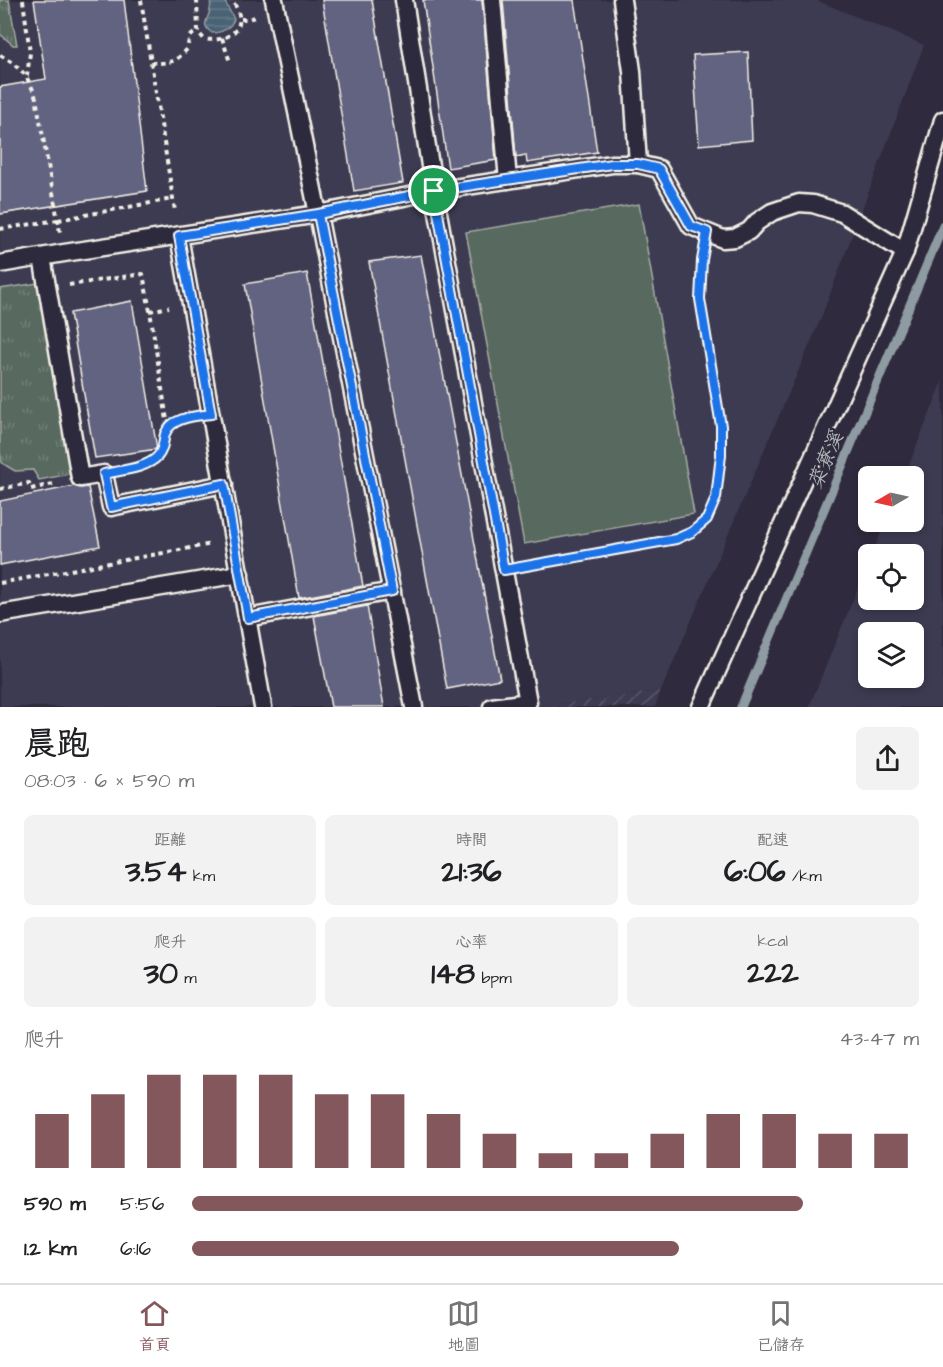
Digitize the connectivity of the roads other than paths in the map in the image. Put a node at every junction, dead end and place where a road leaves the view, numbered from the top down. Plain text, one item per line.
1 (274, 0) edge
2 (404, 0) edge
3 (492, 0) edge
4 (622, 0) edge
5 (943, 120) edge
6 (638, 164) junction
7 (508, 180) junction
8 (434, 191) junction
9 (318, 214) junction
10 (179, 236) junction
11 (905, 252) junction
12 (42, 257) junction
13 (0, 264) edge
14 (224, 484) junction
15 (240, 574) junction
16 (392, 591) junction
17 (0, 614) edge
18 (248, 618) junction
19 (263, 707) edge
20 (414, 707) edge
21 (492, 707) edge
22 (701, 707) edge

1 - 9 lane
2 - 8 lane
3 - 7 lane
4 - 6 lane
5 - 11 lane
6 - 7 lane
6 - 11 lane
7 - 8 lane
8 - 9 lane
8 - 21 lane
9 - 10 lane
9 - 16 lane
10 - 12 lane
10 - 14 lane
11 - 22 lane
12 - 13 lane
12 - 14 lane
14 - 15 lane
15 - 17 lane
15 - 18 lane
16 - 18 lane
16 - 20 lane
18 - 19 lane

